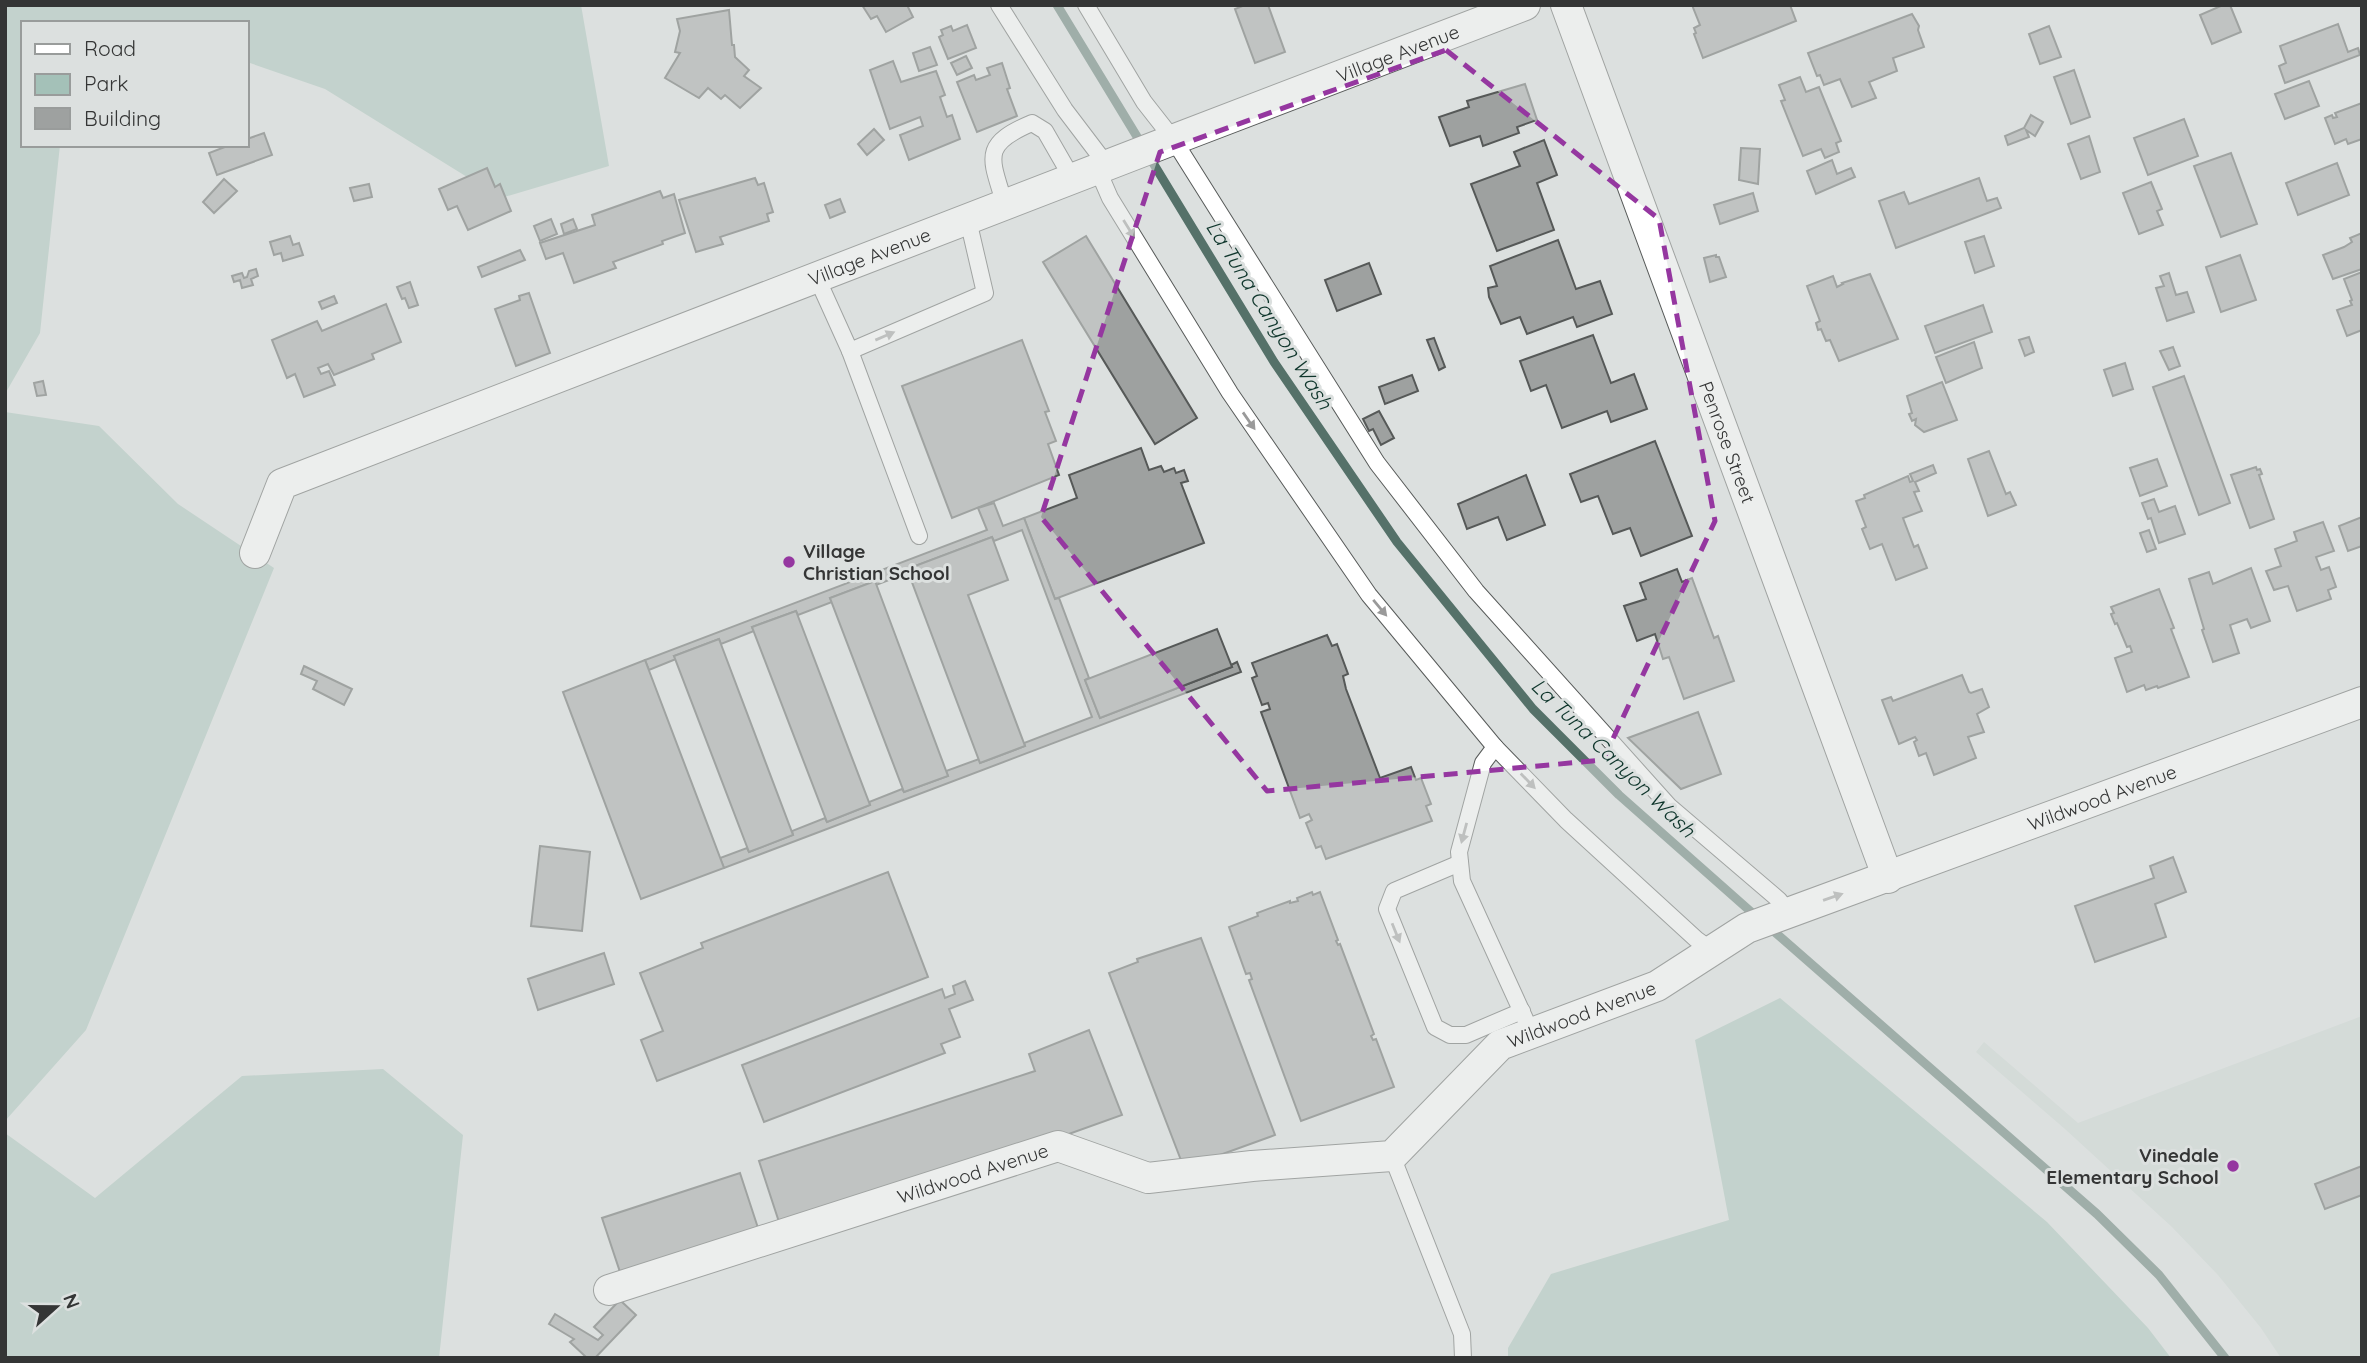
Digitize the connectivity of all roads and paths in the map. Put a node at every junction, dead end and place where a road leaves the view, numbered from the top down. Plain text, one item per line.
1 (999, 5) edge
2 (1086, 5) edge
3 (1525, 5) edge
4 (1566, 5) edge
5 (1155, 146) junction
6 (1092, 170) junction
7 (1005, 205) junction
8 (968, 220) junction
9 (817, 278) junction
10 (850, 351) junction
11 (919, 536) dead end
12 (255, 553) dead end
13 (2362, 702) edge
14 (1496, 747) junction
15 (1460, 863) junction
16 (1888, 878) junction
17 (1784, 914) junction
18 (1711, 950) junction
19 (1527, 1022) junction
20 (1392, 1156) junction
21 (609, 1290) dead end
22 (1463, 1358) edge

1 - 6 lane
2 - 5 lane
3 - 5 street, Village Avenue
4 - 16 street, Penrose Street
5 - 6 street, Village Avenue
5 - 17 lane
6 - 7 street, Village Avenue
6 - 7 lane
6 -> 14 lane
7 - 8 street, Village Avenue
8 - 9 street, Village Avenue
10 -> 8 lane
9 - 10 lane
9 - 12 street, Village Avenue
10 - 11 lane
13 - 16 street, Wildwood Avenue
14 -> 15 lane
14 -> 18 lane
15 - 19 lane
15 -> 19 lane
17 -> 16 street, Wildwood Avenue
17 - 18 street, Wildwood Avenue
18 - 19 street, Wildwood Avenue
19 - 20 street, Wildwood Avenue
20 - 21 street, Wildwood Avenue
20 - 22 lane

